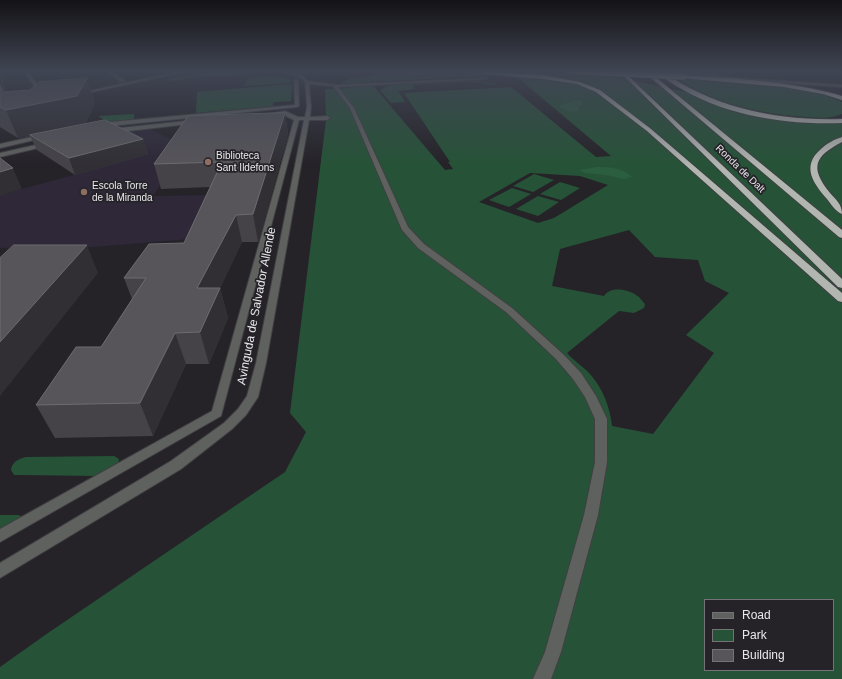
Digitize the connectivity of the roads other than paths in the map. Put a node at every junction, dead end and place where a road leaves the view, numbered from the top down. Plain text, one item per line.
1 (297, 103) edge
2 (309, 103) edge
3 (348, 103) edge
4 (613, 103) edge
5 (654, 103) edge
6 (683, 103) edge
7 (720, 103) edge
8 (309, 107) junction
9 (327, 118) dead end
10 (302, 119) junction
11 (842, 121) edge
12 (102, 132) edge
13 (55, 138) junction
14 (842, 139) edge
15 (0, 146) edge
16 (0, 151) edge
17 (0, 156) edge
18 (842, 211) edge
19 (842, 235) edge
20 (842, 285) edge
21 (842, 299) edge
22 (0, 536) edge
23 (0, 571) edge
24 (542, 679) edge

1 - 8 street
2 - 8 street, Avinguda de Salvador Allende
3 - 24 street
4 - 21 highway
5 - 20 highway, Ronda de Dalt
6 - 19 highway, Ronda de Dalt
7 - 11 highway
8 - 10 street, Avinguda de Salvador Allende
9 - 10 street
10 - 12 street
10 - 22 street
10 - 23 street, Avinguda de Salvador Allende
13 - 15 street
13 - 16 street
13 - 17 street
14 - 18 highway

